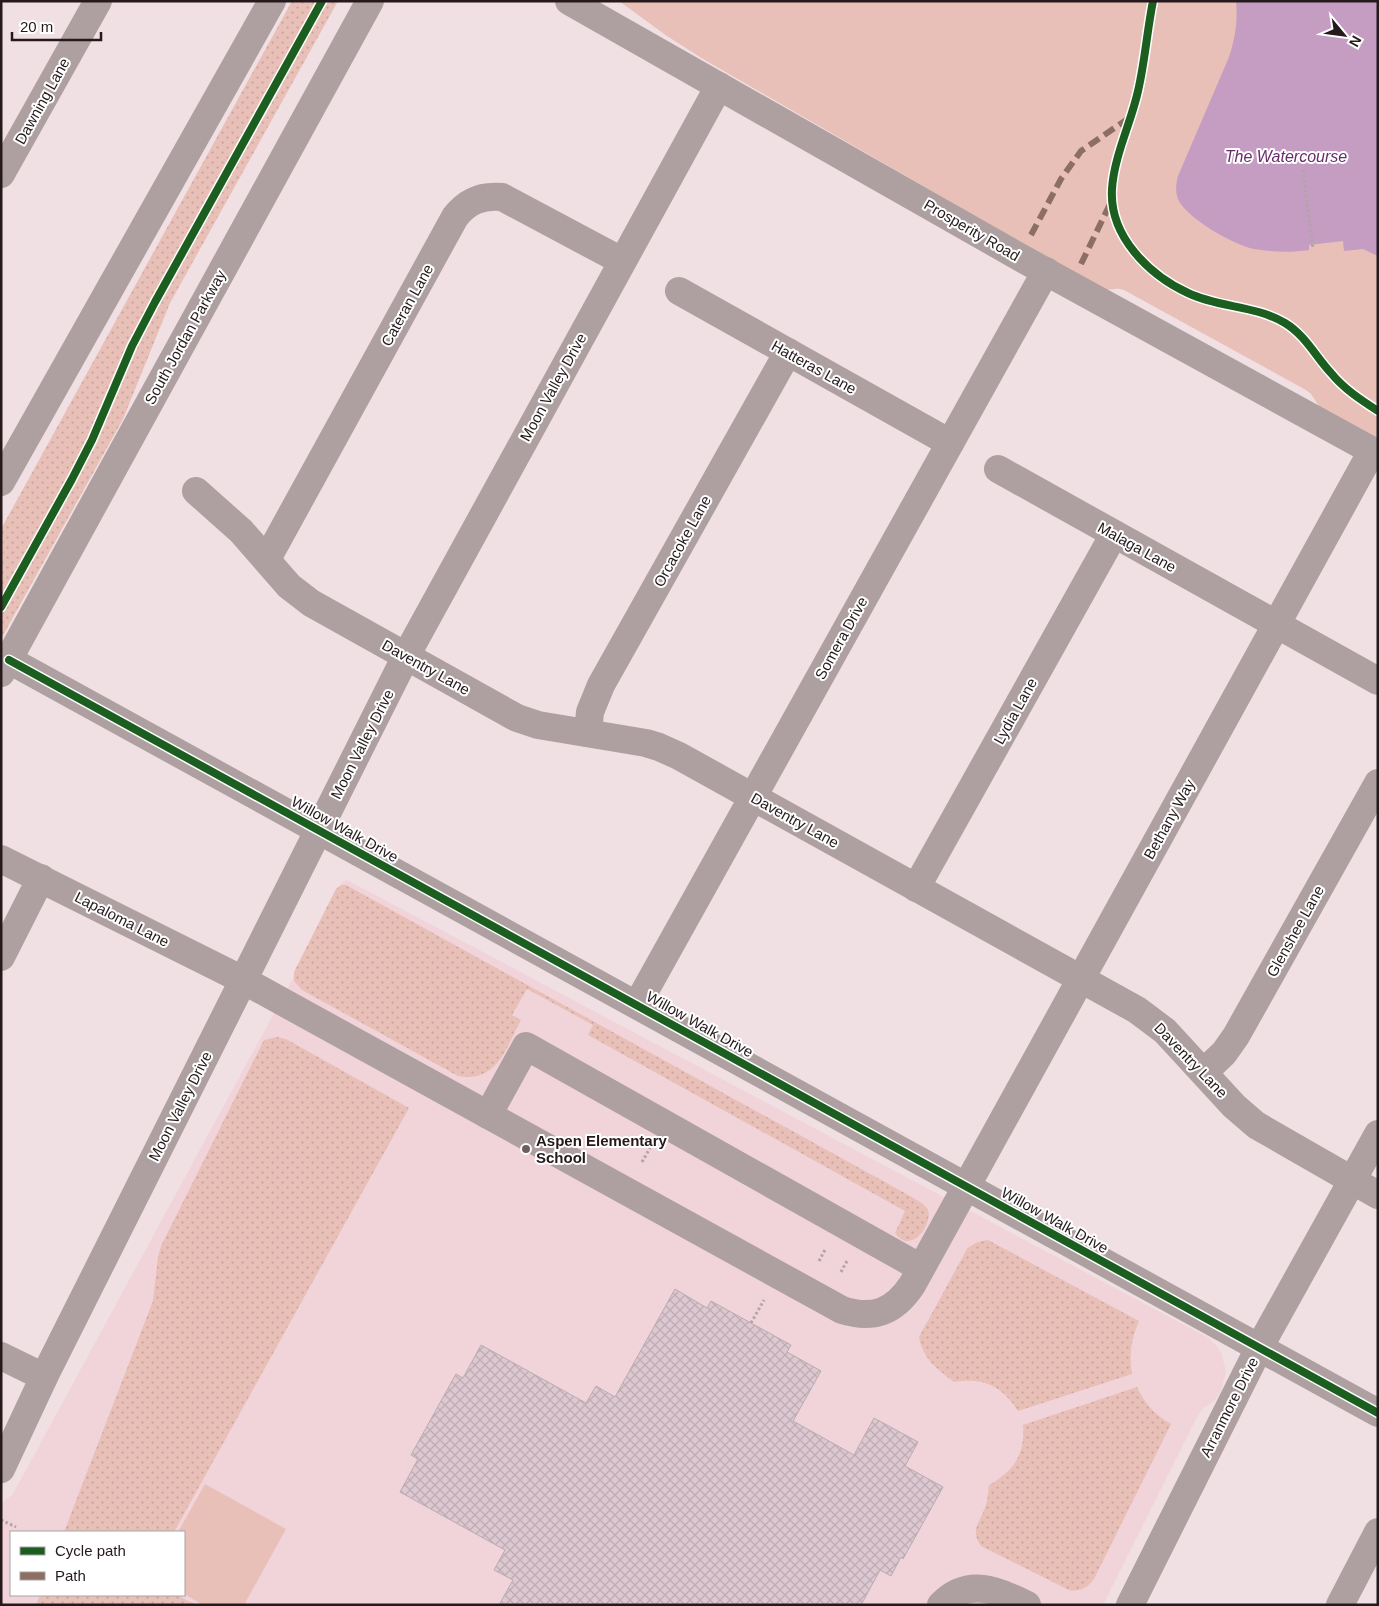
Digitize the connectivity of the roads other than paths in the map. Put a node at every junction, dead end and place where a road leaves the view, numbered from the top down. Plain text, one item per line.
1 (98, 1) edge
2 (272, 1) edge
3 (370, 1) edge
4 (569, 1) edge
5 (719, 86) junction
6 (1, 174) edge
7 (622, 261) junction
8 (1046, 271) junction
9 (678, 291) dead end
10 (788, 352) junction
11 (950, 443) junction
12 (1375, 453) edge
13 (998, 469) dead end
14 (1, 482) edge
15 (196, 491) dead end
16 (1114, 534) junction
17 (267, 559) junction
18 (1276, 624) junction
19 (406, 656) junction
20 (5, 666) edge
21 (1378, 681) edge
22 (588, 733) junction
23 (1378, 783) edge
24 (753, 796) junction
25 (318, 830) junction
26 (1, 859) edge
27 (41, 878) junction
28 (916, 888) junction
29 (1, 957) edge
30 (1080, 979) junction
31 (243, 980) junction
32 (636, 1005) junction
33 (1204, 1072) junction
34 (488, 1115) junction
35 (1378, 1134) edge
36 (1352, 1180) junction
37 (966, 1186) junction
38 (1378, 1195) edge
39 (921, 1268) junction
40 (1259, 1348) junction
41 (1, 1356) edge
42 (44, 1377) junction
43 (1378, 1413) edge
44 (1, 1469) edge
45 (1378, 1532) edge
46 (1025, 1604) edge
47 (1342, 1604) edge
48 (941, 1605) edge
49 (1130, 1605) edge

1 - 6 street, Dawning Lane
2 - 14 street
3 - 20 street, South Jordan Parkway
4 - 5 street, Prosperity Road
5 - 7 street, Moon Valley Drive
5 - 8 street, Prosperity Road
7 - 17 street, Cateran Lane
7 - 19 street, Moon Valley Drive
8 - 11 street, Somera Drive
8 - 12 street, Prosperity Road
9 - 10 street, Hatteras Lane
10 - 11 street, Hatteras Lane
10 - 22 street, Orcacoke Lane
11 - 24 street, Somera Drive
12 - 18 street, Bethany Way
13 - 16 street, Malaga Lane
15 - 17 street, Daventry Lane
16 - 18 street, Malaga Lane
16 - 28 street, Lydia Lane
17 - 19 street, Daventry Lane
18 - 21 street
18 - 30 street, Bethany Way
19 - 22 street, Daventry Lane
19 - 25 street, Moon Valley Drive
20 - 25 street, Willow Walk Drive
22 - 24 street, Daventry Lane
23 - 33 street, Glenshee Lane
24 - 28 street, Daventry Lane
24 - 32 street, Somera Drive
25 - 31 street, Moon Valley Drive
25 - 32 street, Willow Walk Drive
26 - 27 street, Lapaloma Lane
27 - 29 street
27 - 31 street, Lapaloma Lane
28 - 30 street, Daventry Lane
30 - 33 street, Daventry Lane
30 - 37 street, Bethany Way
31 - 34 street, Lapaloma Lane
31 - 42 street, Moon Valley Drive
32 - 37 street, Willow Walk Drive
33 - 36 street, Daventry Lane
34 - 39 street, Bethany Way
34 - 39 street
35 - 36 street, Arranmore Drive
36 - 38 street, Daventry Lane
36 - 40 street, Arranmore Drive
37 - 39 street, Bethany Way
37 - 40 street, Willow Walk Drive
40 - 43 street, Willow Walk Drive
40 - 49 street, Arranmore Drive
41 - 42 street
42 - 44 street, Moon Valley Drive
45 - 47 street
46 - 48 street

